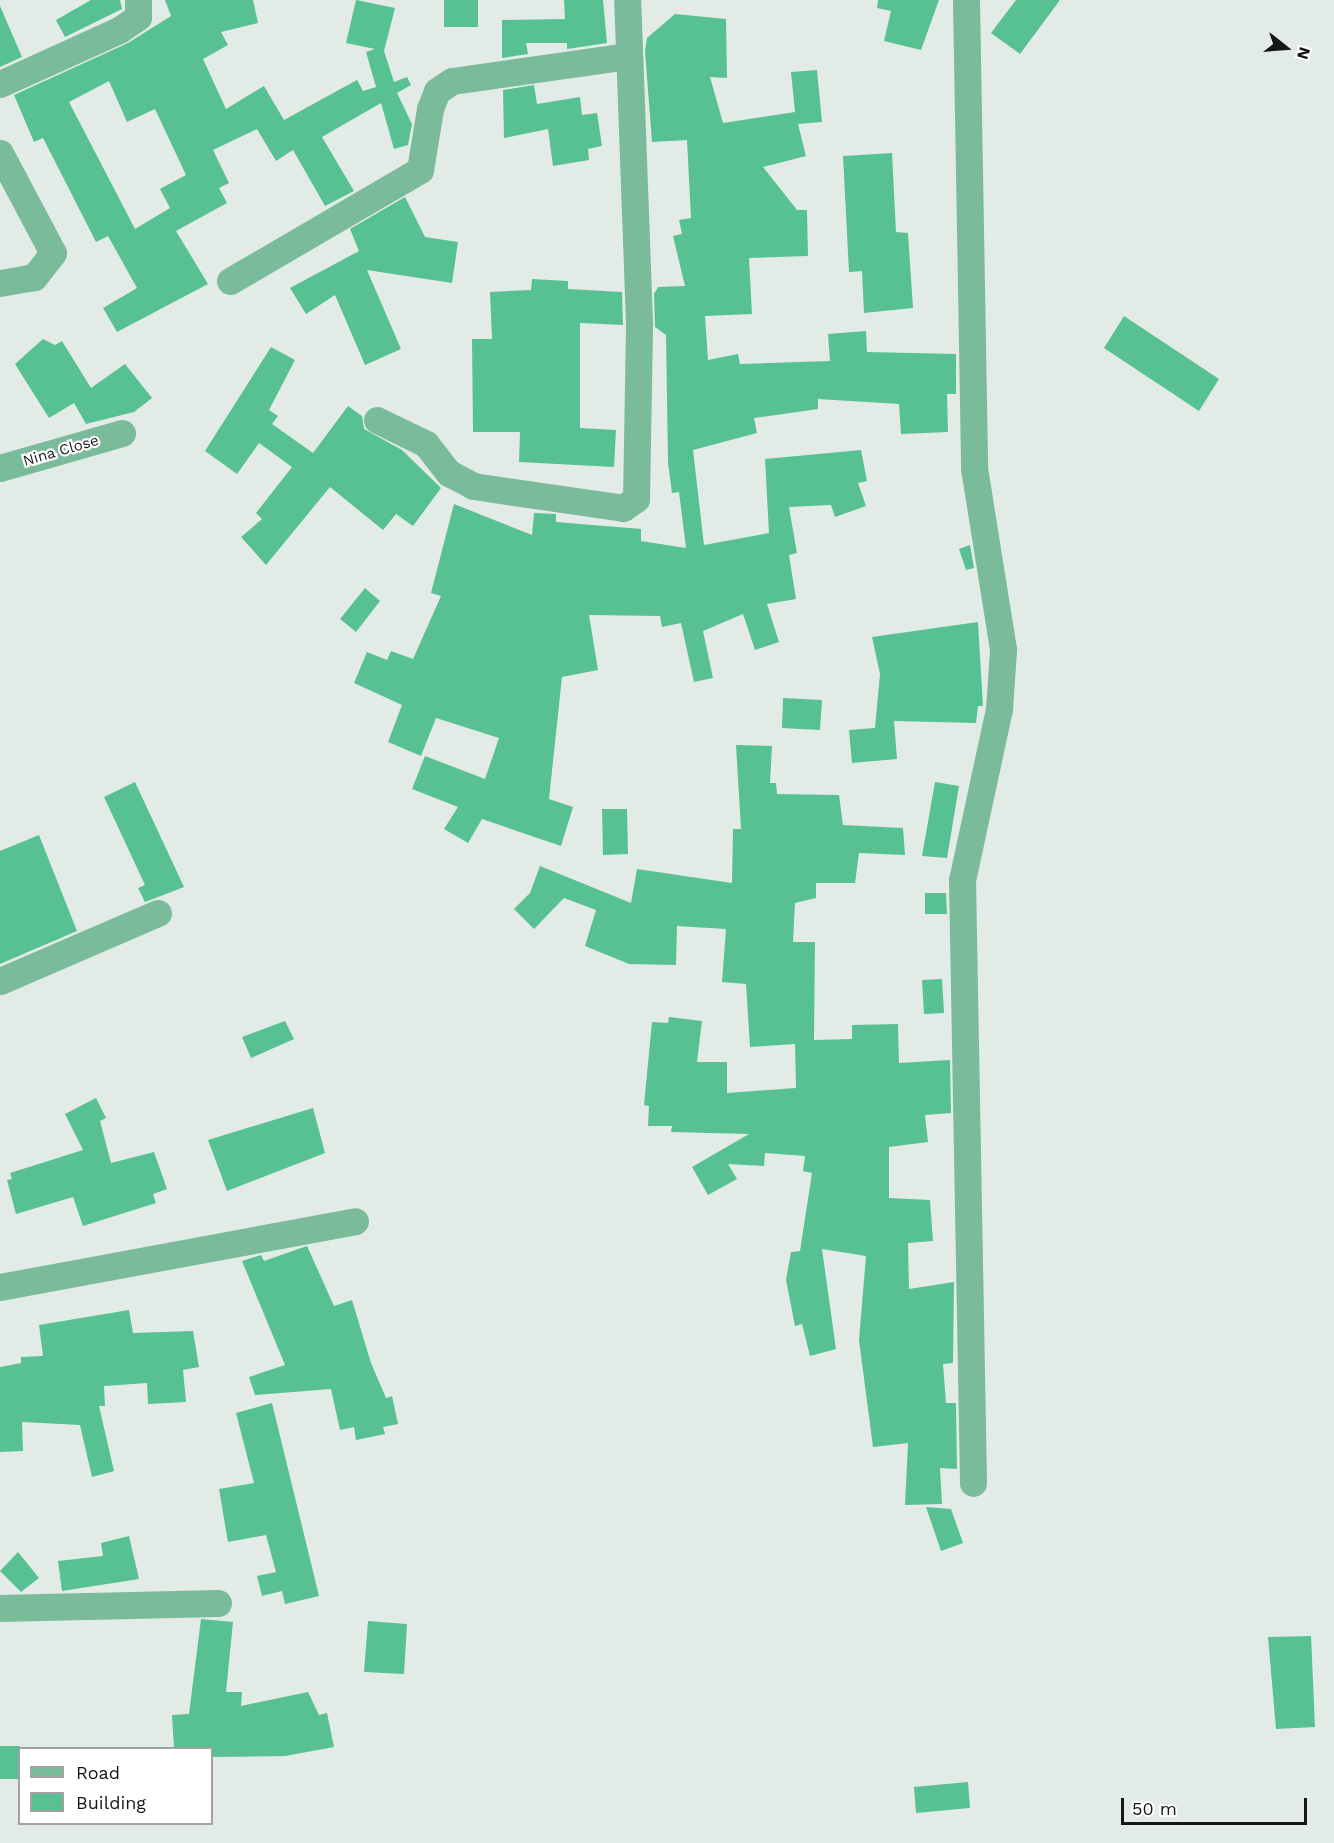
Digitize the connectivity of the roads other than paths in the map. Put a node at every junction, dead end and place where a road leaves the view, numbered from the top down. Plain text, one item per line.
1 (138, 0) edge
2 (627, 0) edge
3 (966, 0) edge
4 (627, 56) junction
5 (0, 84) edge
6 (0, 153) edge
7 (230, 281) dead end
8 (0, 283) edge
9 (377, 420) dead end
10 (122, 433) dead end
11 (0, 468) edge
12 (158, 913) dead end
13 (0, 981) edge
14 (355, 1221) dead end
15 (0, 1287) edge
16 (973, 1483) dead end
17 (218, 1604) dead end
18 (0, 1608) edge

1 - 5 street
2 - 4 street
3 - 16 street
4 - 7 street
4 - 9 street
6 - 8 street
10 - 11 street, Nina Close
12 - 13 street
14 - 15 street
17 - 18 street

